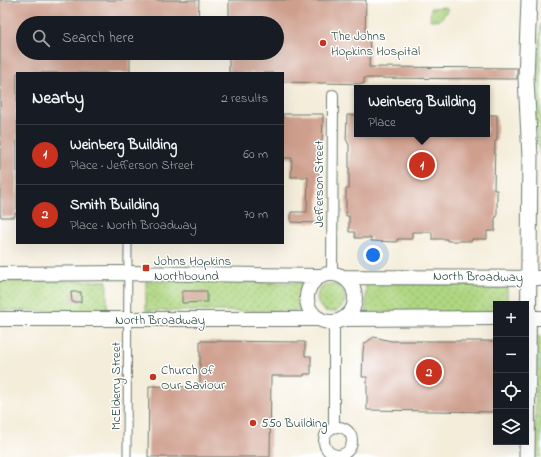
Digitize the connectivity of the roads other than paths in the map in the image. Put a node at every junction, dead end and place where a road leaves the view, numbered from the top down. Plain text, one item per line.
1 (529, 0) edge
2 (333, 95) dead end
3 (128, 244) edge
4 (128, 273) junction
5 (0, 274) edge
6 (332, 276) junction
7 (534, 278) edge
8 (493, 318) edge
9 (531, 318) edge
10 (0, 319) edge
11 (128, 320) junction
12 (331, 320) junction
13 (334, 428) junction
14 (336, 456) edge
15 (128, 457) edge
16 (527, 457) edge

1 - 7 main road
2 - 6 street, Jefferson Street
3 - 4 street, McElderry Street
4 - 5 main road, North Broadway
4 - 6 main road, North Broadway
4 - 11 street, McElderry Street
6 - 7 main road, North Broadway
6 - 12 main road
6 - 12 main road
7 - 9 main road
8 - 12 main road, North Broadway
9 - 16 main road
10 - 11 main road, North Broadway
11 - 12 main road, North Broadway
11 - 15 street, McElderry Street
12 - 13 street
13 - 14 street
13 - 14 street

